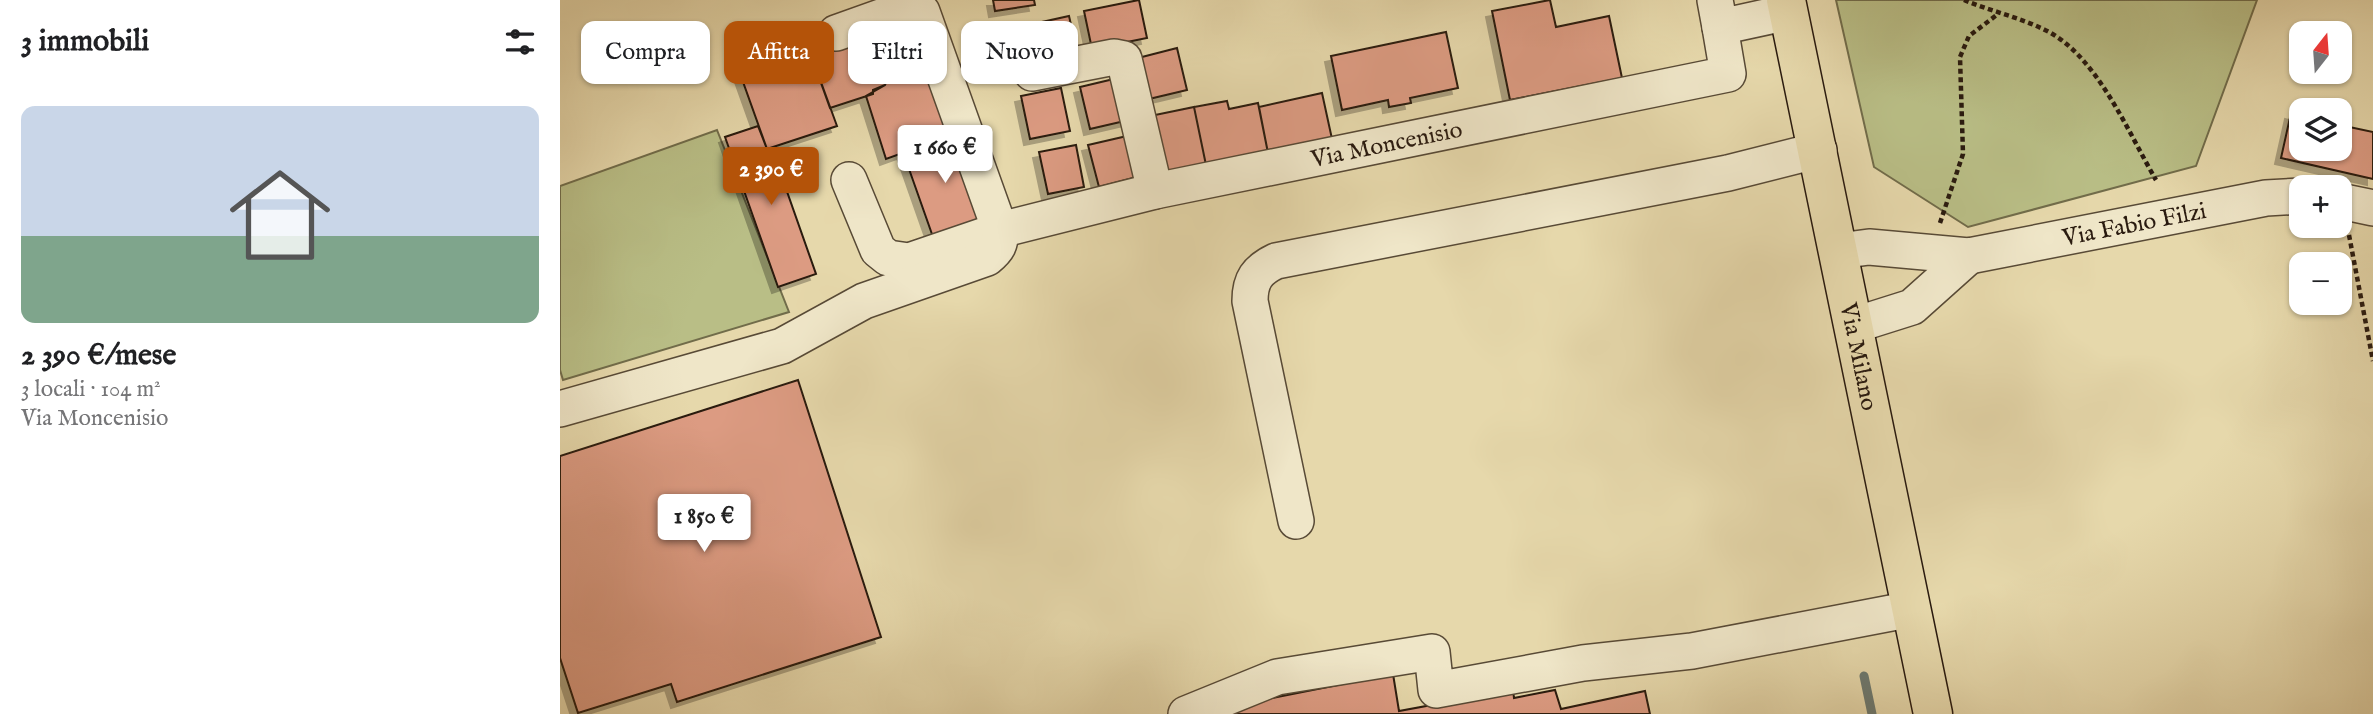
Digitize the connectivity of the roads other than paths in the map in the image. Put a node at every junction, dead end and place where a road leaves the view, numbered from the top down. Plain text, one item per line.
1 (1788, 6) edge
2 (1717, 13) edge
3 (836, 33) dead end
4 (1078, 64) edge
5 (1819, 150) junction
6 (849, 180) dead end
7 (1155, 191) junction
8 (2289, 197) edge
9 (1000, 230) junction
10 (1839, 251) junction
11 (1969, 256) junction
12 (1855, 325) junction
13 (560, 409) edge
14 (1296, 521) dead end
15 (1912, 609) junction
16 (1186, 714) edge
17 (1933, 714) edge

1 - 2 street
1 - 5 main road, Via Milano
2 - 7 street, Via Moncenisio
3 - 9 street
4 - 7 street
5 - 10 main road, Via Milano
5 - 14 street
6 - 9 street, Via Moncenisio
7 - 9 street, Via Moncenisio
8 - 11 street, Via Fabio Filzi
9 - 13 street
10 - 11 street, Via Fabio Filzi
10 - 12 main road, Via Milano
11 - 12 street
12 - 15 main road, Via Milano
15 - 16 street
15 - 17 main road, Via Milano

